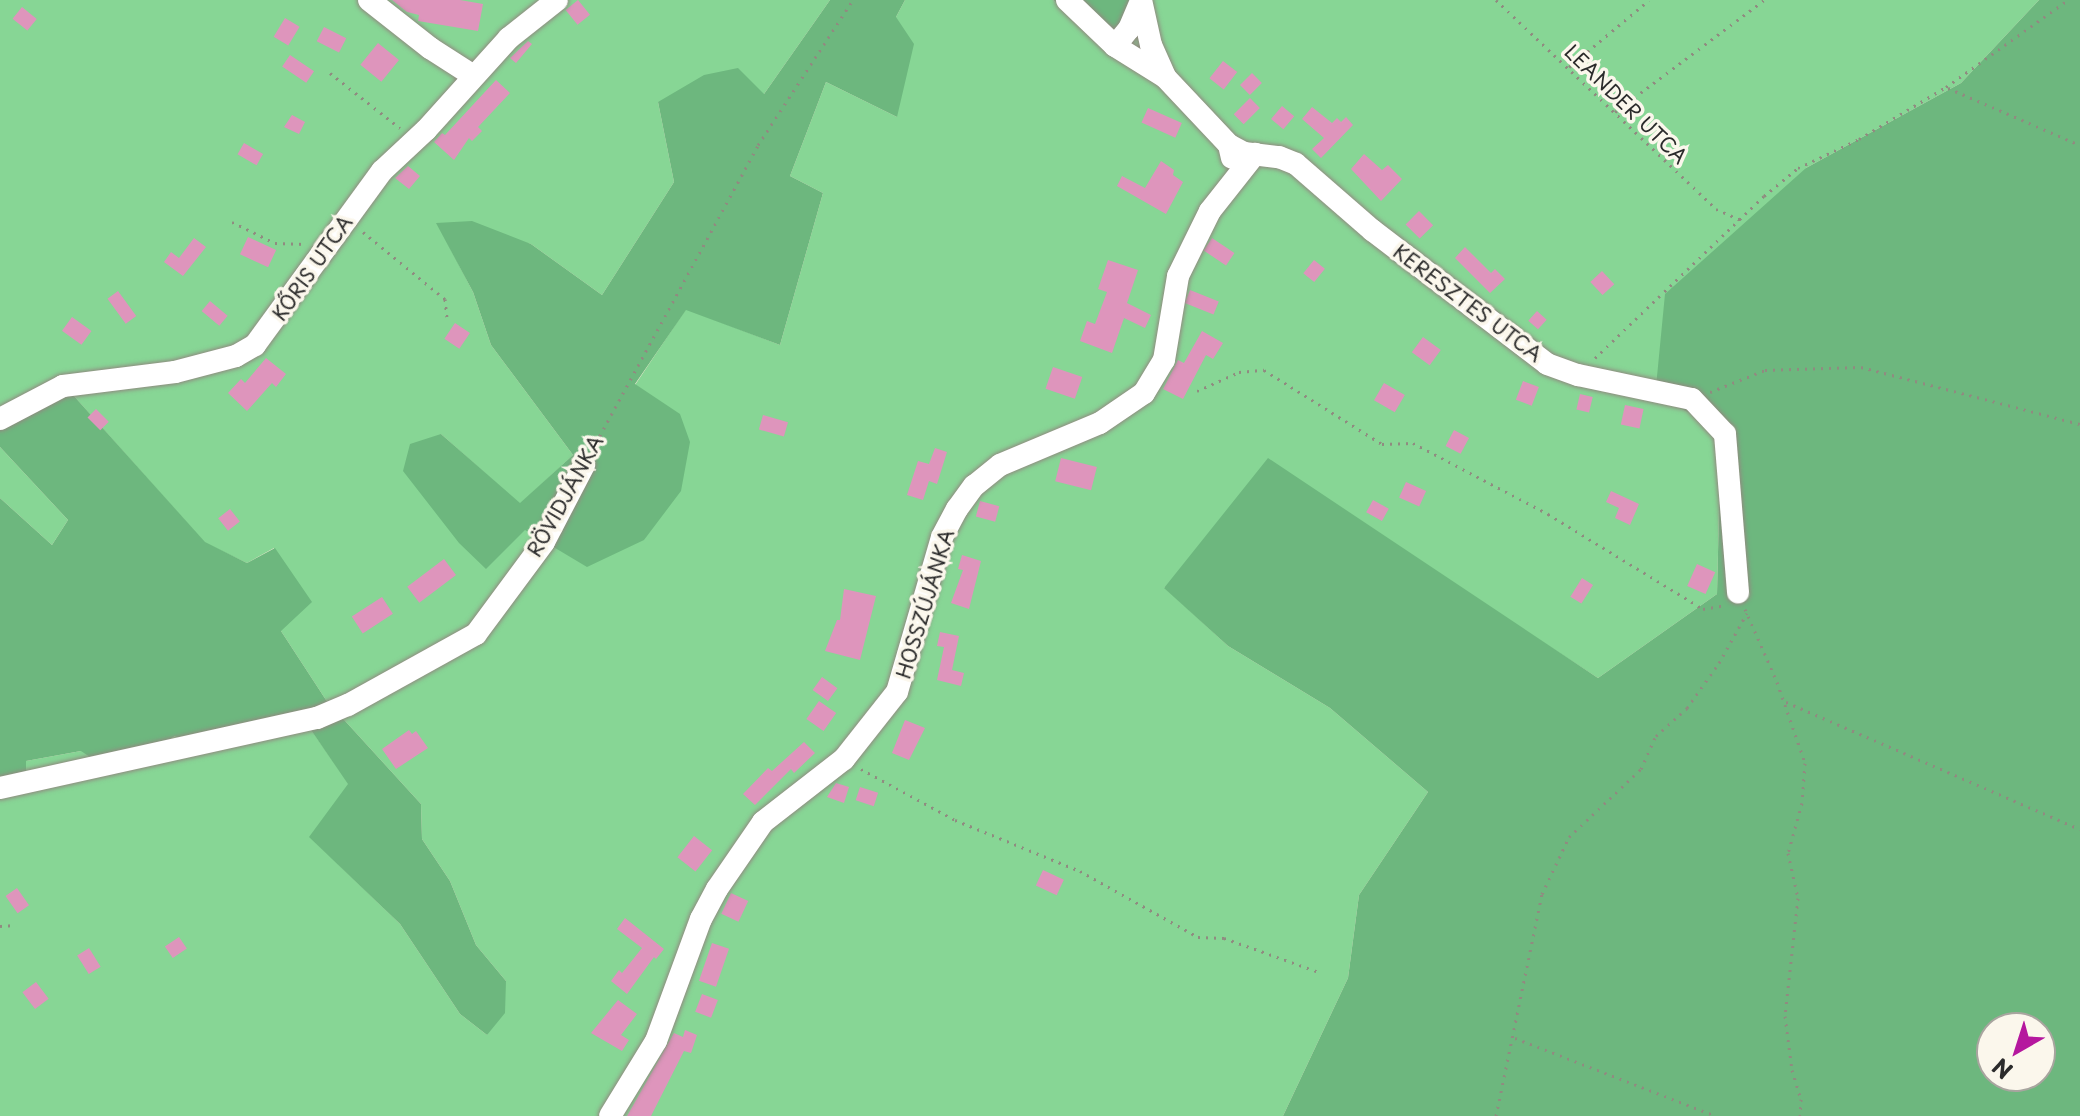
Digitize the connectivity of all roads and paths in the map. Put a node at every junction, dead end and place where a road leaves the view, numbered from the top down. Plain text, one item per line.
1 (369, 0) edge
2 (557, 0) edge
3 (853, 0) edge
4 (1067, 0) edge
5 (1496, 0) edge
6 (1511, 0) edge
7 (1649, 0) edge
8 (1764, 0) edge
9 (2068, 0) edge
10 (1140, 2) edge
11 (1504, 6) junction
12 (1115, 46) junction
13 (1568, 67) junction
14 (330, 73) dead end
15 (472, 75) junction
16 (1165, 77) junction
17 (1946, 87) junction
18 (1615, 112) junction
19 (415, 141) junction
20 (1229, 145) junction
21 (2080, 145) edge
22 (1255, 154) junction
23 (1237, 174) junction
24 (346, 218) junction
25 (1741, 220) junction
26 (232, 222) dead end
27 (330, 240) junction
28 (447, 317) dead end
29 (1578, 375) junction
30 (1197, 391) dead end
31 (1692, 399) junction
32 (0, 419) edge
33 (2080, 424) edge
34 (584, 465) joint
35 (1743, 603) junction
36 (1784, 701) junction
37 (844, 759) junction
38 (0, 788) edge
39 (2080, 829) edge
40 (16, 925) dead end
41 (0, 926) edge
42 (1319, 972) dead end
43 (1515, 1038) junction
44 (610, 1116) edge
45 (1496, 1116) edge
46 (1716, 1116) edge
47 (1800, 1116) edge

1 - 15 street
2 - 15 street, KŐRIS UTCA
3 - 34 path, RÖVIDJÁNKA
4 - 12 street
5 - 11 path, LEANDER UTCA
6 - 11 path
7 - 13 path
8 - 18 path
9 - 17 path
10 - 12 street
10 - 16 street, KERESZTES UTCA
11 - 13 path, LEANDER UTCA
12 - 16 street
13 - 18 path, LEANDER UTCA
14 - 19 path
15 - 19 street, KŐRIS UTCA
16 - 20 street, KERESZTES UTCA
17 - 21 path
17 - 25 path
18 - 25 path, LEANDER UTCA
19 - 24 street, KŐRIS UTCA
20 - 22 street, KERESZTES UTCA
20 - 23 street, KERESZTES UTCA
22 - 23 street
22 - 29 street, KERESZTES UTCA
23 - 37 street, HOSSZÚJÁNKA
24 - 27 street, KŐRIS UTCA
24 - 28 path
25 - 29 path
26 - 27 path
27 - 32 street, KŐRIS UTCA
29 - 31 street, KERESZTES UTCA
30 - 35 path
31 - 33 path
31 - 35 street
34 - 38 street, RÖVIDJÁNKA
35 - 36 path
35 - 43 path
36 - 39 path
36 - 47 path
37 - 42 path
37 - 44 street, HOSSZÚJÁNKA
40 - 41 path
43 - 45 path
43 - 46 path

